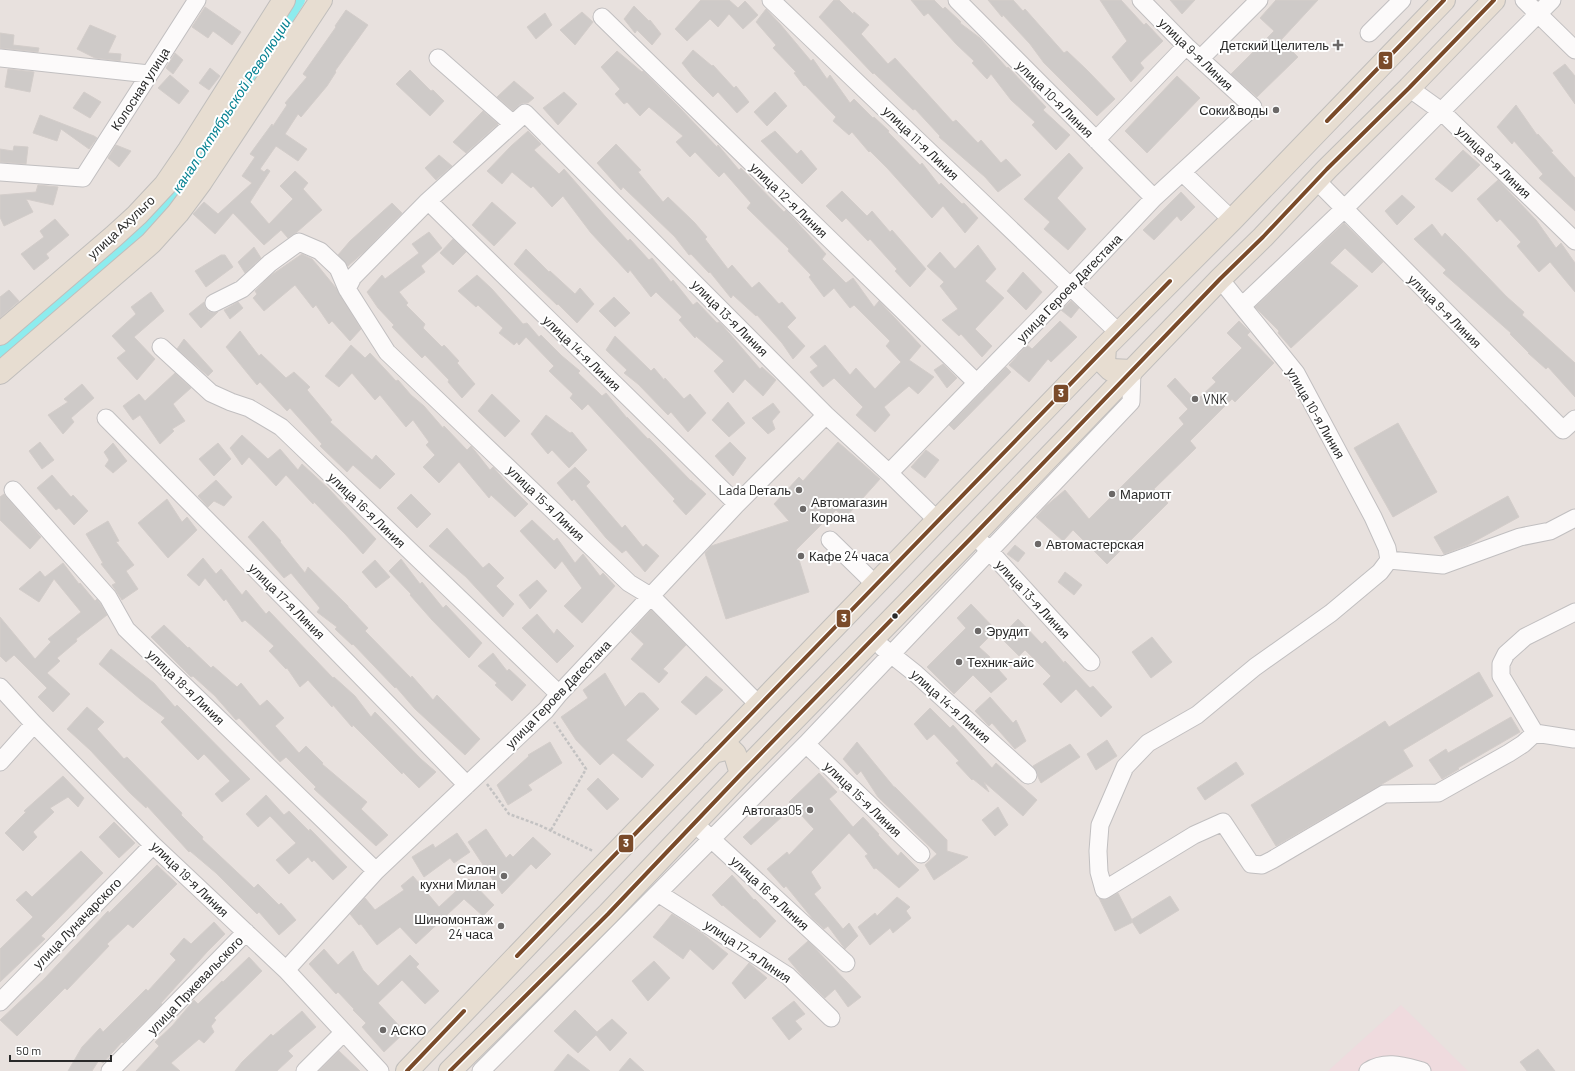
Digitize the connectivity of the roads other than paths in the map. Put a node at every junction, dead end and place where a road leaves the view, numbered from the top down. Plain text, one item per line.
1 (197, 0) edge
2 (284, 0) edge
3 (321, 0) edge
4 (771, 0) edge
5 (957, 0) edge
6 (1141, 0) edge
7 (1259, 0) edge
8 (1402, 0) edge
9 (1444, 0) edge
10 (1494, 0) edge
11 (1524, 0) edge
12 (1552, 0) edge
13 (1539, 14) junction
14 (602, 17) dead end
15 (1369, 33) dead end
16 (1186, 46) junction
17 (1575, 50) edge
18 (0, 58) edge
19 (438, 58) dead end
20 (1200, 59) junction
21 (149, 74) junction
22 (1409, 88) junction
23 (1253, 107) joint
24 (1442, 110) junction
25 (519, 118) junction
26 (1096, 140) junction
27 (0, 172) edge
28 (1183, 173) junction
29 (1316, 180) junction
30 (1154, 198) junction
31 (428, 201) junction
32 (1344, 209) junction
33 (1232, 220) junction
34 (1575, 241) edge
35 (1220, 279) junction
36 (1071, 286) junction
37 (347, 289) junction
38 (214, 303) dead end
39 (1242, 306) junction
40 (0, 334) edge
41 (1112, 340) junction
42 (161, 347) dead end
43 (1132, 371) junction
44 (0, 373) edge
45 (976, 383) junction
46 (826, 415) junction
47 (106, 418) dead end
48 (1575, 419) edge
49 (889, 473) junction
50 (13, 490) dead end
51 (737, 504) junction
52 (1575, 518) edge
53 (938, 521) junction
54 (974, 536) junction
55 (830, 540) dead end
56 (990, 552) junction
57 (1388, 560) junction
58 (876, 585) junction
59 (652, 597) junction
60 (1575, 612) edge
61 (873, 640) junction
62 (890, 654) junction
63 (1091, 662) dead end
64 (1, 690) edge
65 (559, 694) junction
66 (759, 705) junction
67 (34, 724) junction
68 (1535, 733) junction
69 (1574, 739) edge
70 (806, 744) junction
71 (713, 752) junction
72 (0, 762) edge
73 (741, 774) junction
74 (1028, 775) dead end
75 (473, 780) junction
76 (695, 824) junction
77 (712, 840) junction
78 (153, 845) junction
79 (921, 854) dead end
80 (376, 872) junction
81 (658, 893) junction
82 (246, 932) junction
83 (846, 963) dead end
84 (286, 970) junction
85 (0, 1002) edge
86 (831, 1018) dead end
87 (343, 1033) junction
88 (110, 1071) edge
89 (305, 1071) edge
90 (380, 1071) edge
91 (407, 1071) edge
92 (450, 1071) edge
93 (481, 1071) edge
94 (1368, 1071) edge
95 (1422, 1071) edge

1 - 21 street, Колосная улица
2 - 40 main road, улица Ахульго
3 - 44 main road
4 - 36 street, улица 11-я Линия
5 - 26 street, улица 10-я Линия
6 - 16 street, улица 9-я Линия
7 - 20 street
8 - 15 street
9 - 33 main road
10 - 22 main road
11 - 13 street
12 - 13 street
13 - 17 street
13 - 24 street
14 - 45 street, улица 12-я Линия
16 - 20 street, улица 9-я Линия
16 - 26 street
18 - 21 street
19 - 25 street, улица 13-я Линия
20 - 23 street, улица 9-я Линия
21 - 27 street, Колосная улица
22 - 24 street, улица 8-я Линия
22 - 29 main road
23 - 28 street, улица Героев Дагестана
24 - 32 street
24 - 34 street, улица 8-я Линия
25 - 31 street
25 - 46 street, улица 13-я Линия
26 - 30 street, улица 10-я Линия
28 - 30 street, улица Героев Дагестана
28 - 33 street
29 - 32 street, улица 9-я Линия
29 - 35 main road
30 - 36 street, улица Героев Дагестана
31 - 37 street
31 - 51 street, улица 14-я Линия
32 - 39 street
32 - 48 street, улица 9-я Линия
33 - 41 main road
35 - 39 street, улица 10-я Линия
35 - 43 main road
36 - 41 street, улица 11-я Линия
36 - 45 street, улица Героев Дагестана
37 - 38 street, улица 15-я Линия
37 - 59 street, улица 15-я Линия
39 - 57 street, улица 10-я Линия
41 - 43 main road
41 - 53 main road
42 - 65 street, улица 16-я Линия
43 - 54 main road
43 - 56 street
45 - 49 street, улица Героев Дагестана
46 - 49 street, улица 13-я Линия
46 - 51 street, улица Героев Дагестана
47 - 75 street, улица 17-я Линия
49 - 53 street, улица 13-я Линия
50 - 80 street, улица 18-я Линия
51 - 59 street, улица Героев Дагестана
52 - 57 street
53 - 58 main road
54 - 56 street, улица 13-я Линия
54 - 61 main road
55 - 58 street
56 - 62 street
56 - 63 street, улица 13-я Линия
57 - 68 street
58 - 66 main road
59 - 65 street, улица Героев Дагестана
59 - 66 street, улица 15-я Линия
60 - 68 street
61 - 62 street, улица 14-я Линия
61 - 73 main road
62 - 70 street
62 - 74 street, улица 14-я Линия
64 - 67 street, улица 19-я Линия
65 - 75 street, улица Героев Дагестана
66 - 71 main road
67 - 72 street
67 - 78 street, улица 19-я Линия
68 - 69 street
70 - 77 street
70 - 79 street, улица 15-я Линия
71 - 73 main road
71 - 91 main road
73 - 76 main road
75 - 80 street, улица Героев Дагестана
76 - 77 street, улица 16-я Линия
76 - 92 main road
77 - 81 street
77 - 83 street, улица 16-я Линия
78 - 82 street, улица 19-я Линия
78 - 85 street, улица Луначарского
80 - 84 street, улица Героев Дагестана
81 - 86 street, улица 17-я Линия
81 - 93 street
82 - 84 street, улица 19-я Линия
82 - 88 street, улица Пржевальского
84 - 87 street, улица 19-я Линия
87 - 89 street
87 - 90 street, улица 19-я Линия
94 - 95 street

